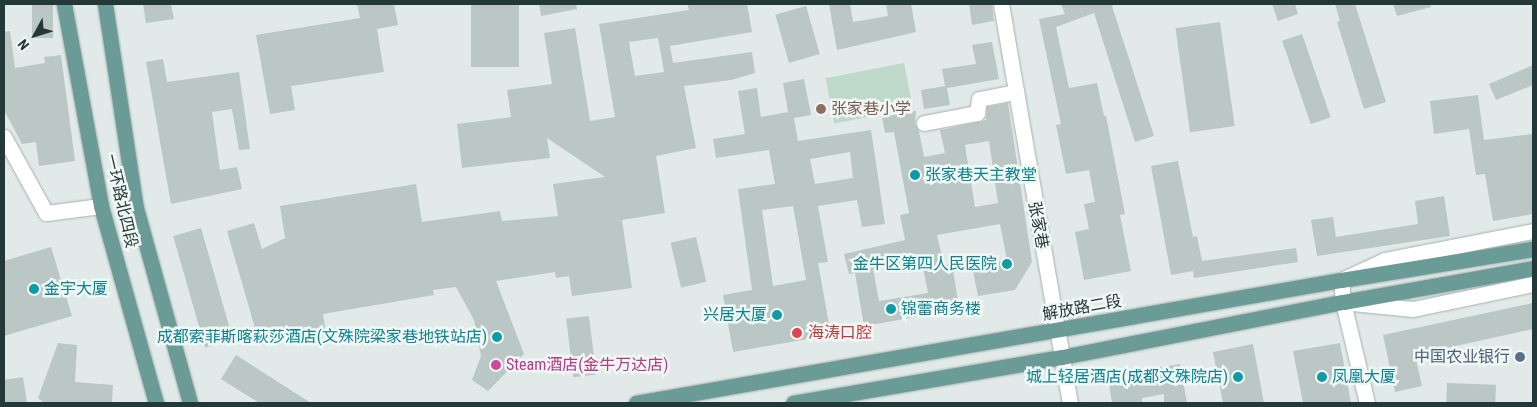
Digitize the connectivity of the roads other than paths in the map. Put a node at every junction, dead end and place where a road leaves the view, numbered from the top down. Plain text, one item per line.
1 (64, 4) edge
2 (105, 4) edge
3 (1001, 4) edge
4 (1016, 92) junction
5 (924, 123) dead end
6 (4, 137) edge
7 (101, 206) junction
8 (1533, 230) edge
9 (1533, 249) edge
10 (1533, 268) edge
11 (1341, 280) junction
12 (1533, 284) edge
13 (1343, 302) junction
14 (1056, 331) junction
15 (1062, 357) junction
16 (156, 403) edge
17 (190, 403) edge
18 (636, 403) edge
19 (793, 403) edge
20 (1070, 403) edge
21 (1367, 403) edge

1 - 7 main road, 一环路北四段
2 - 17 main road, 一环路北四段
3 - 4 street, 张家巷
4 - 5 street
4 - 14 street, 张家巷
6 - 7 street
7 - 16 main road, 一环路北四段
8 - 11 street
9 - 11 main road, 解放路二段
10 - 13 main road
11 - 13 street
11 - 14 main road, 解放路二段
12 - 13 street
13 - 15 main road
13 - 21 street
14 - 15 street, 张家巷
14 - 18 main road, 解放路二段
15 - 19 main road
15 - 20 street, 张家巷

